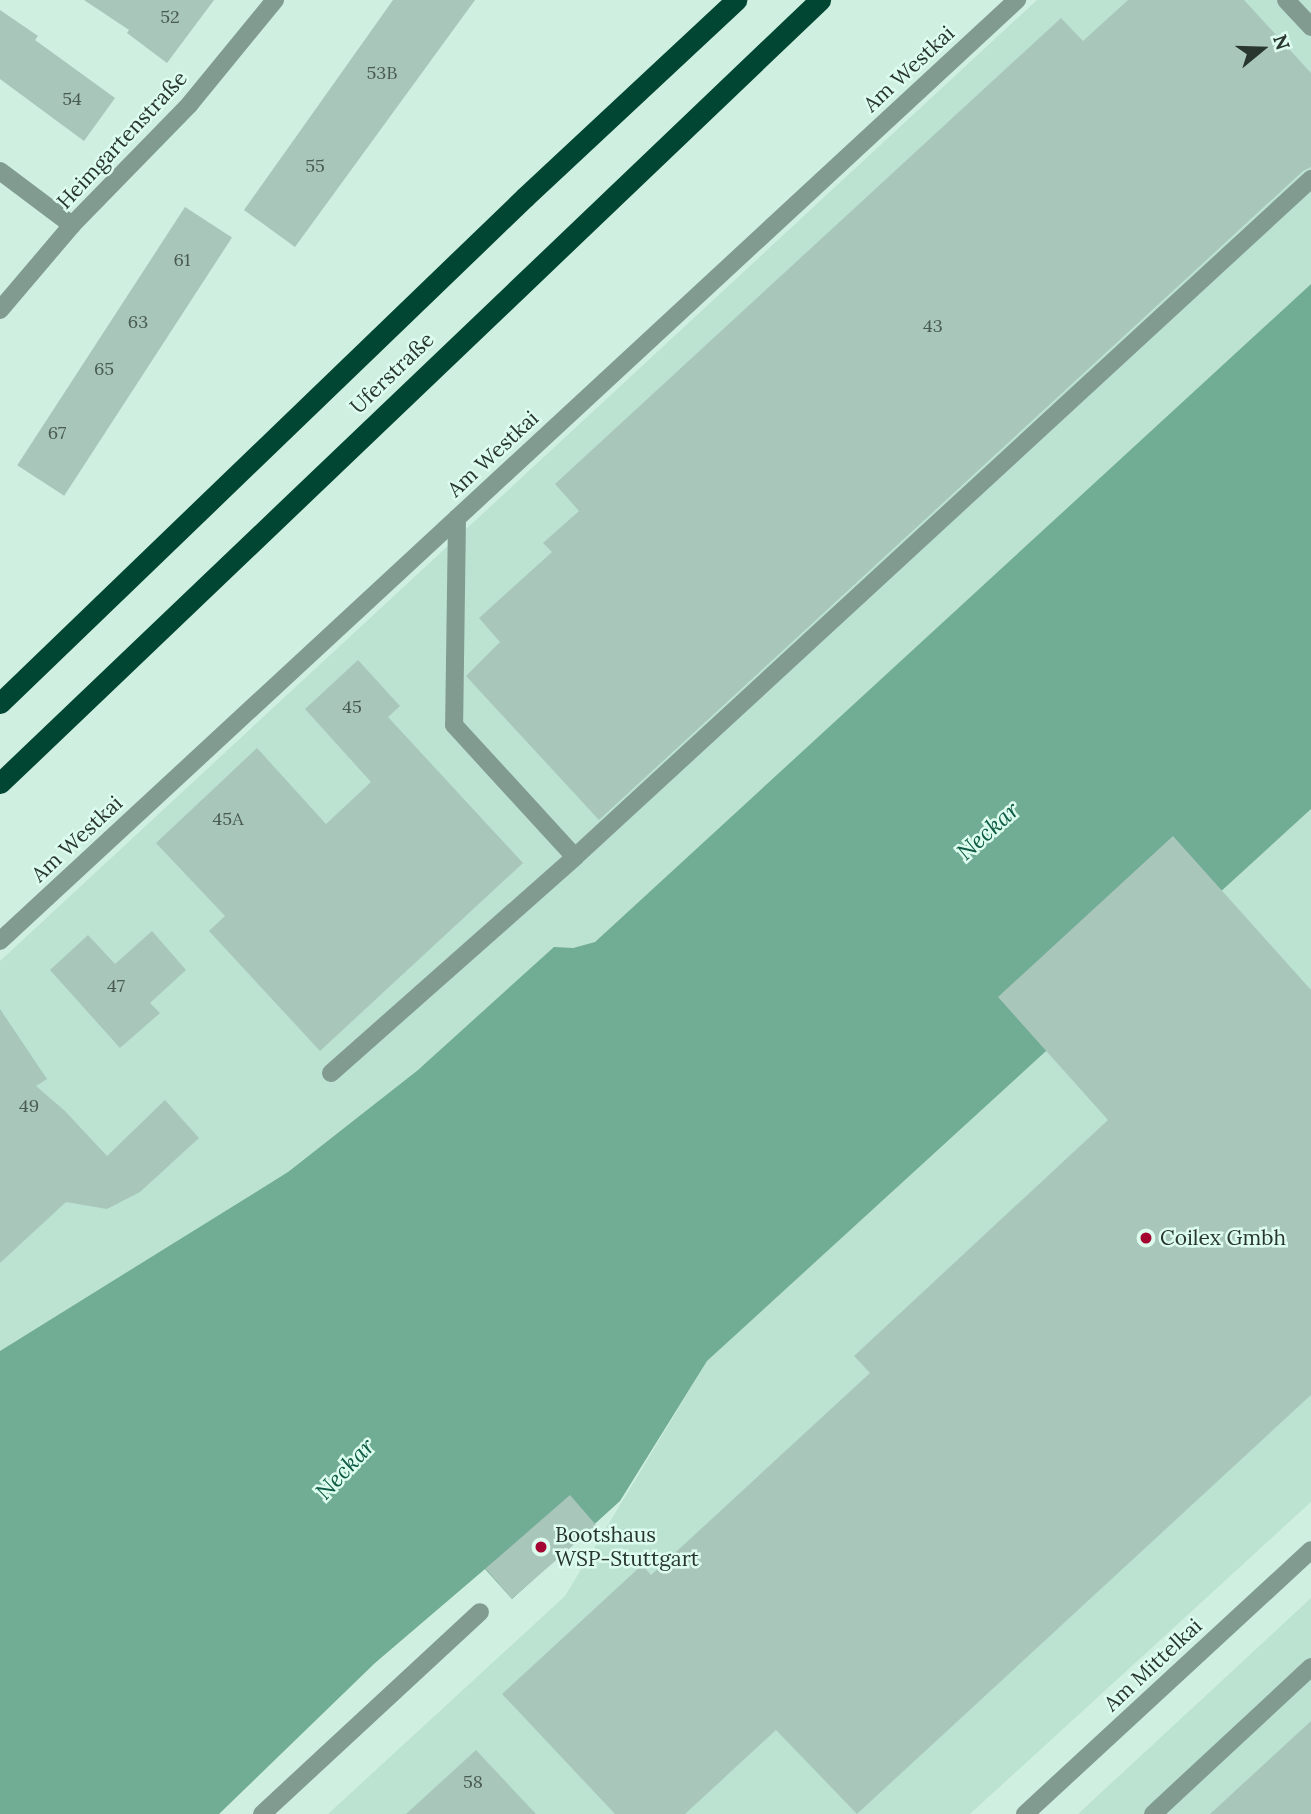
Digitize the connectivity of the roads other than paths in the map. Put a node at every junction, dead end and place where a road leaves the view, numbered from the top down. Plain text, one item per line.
1 (275, 0) edge
2 (736, 0) edge
3 (820, 0) edge
4 (1017, 0) edge
5 (1286, 0) edge
6 (1311, 27) edge
7 (0, 171) edge
8 (1311, 179) edge
9 (72, 225) junction
10 (0, 310) edge
11 (457, 518) junction
12 (0, 703) edge
13 (0, 783) edge
14 (575, 857) junction
15 (0, 942) edge
16 (331, 1073) dead end
17 (1311, 1550) edge
18 (480, 1612) dead end
19 (1311, 1667) edge
20 (262, 1814) edge
21 (1025, 1814) edge
22 (1153, 1814) edge

1 - 9 street, Heimgartenstraße
2 - 12 highway, Uferstraße
3 - 13 highway, Uferstraße
4 - 11 street, Am Westkai
5 - 6 street
7 - 9 street
8 - 14 street
9 - 10 street, Heimgartenstraße
11 - 14 street
11 - 15 street, Am Westkai
14 - 16 street
17 - 21 street, Am Mittelkai
18 - 20 street
19 - 22 street

